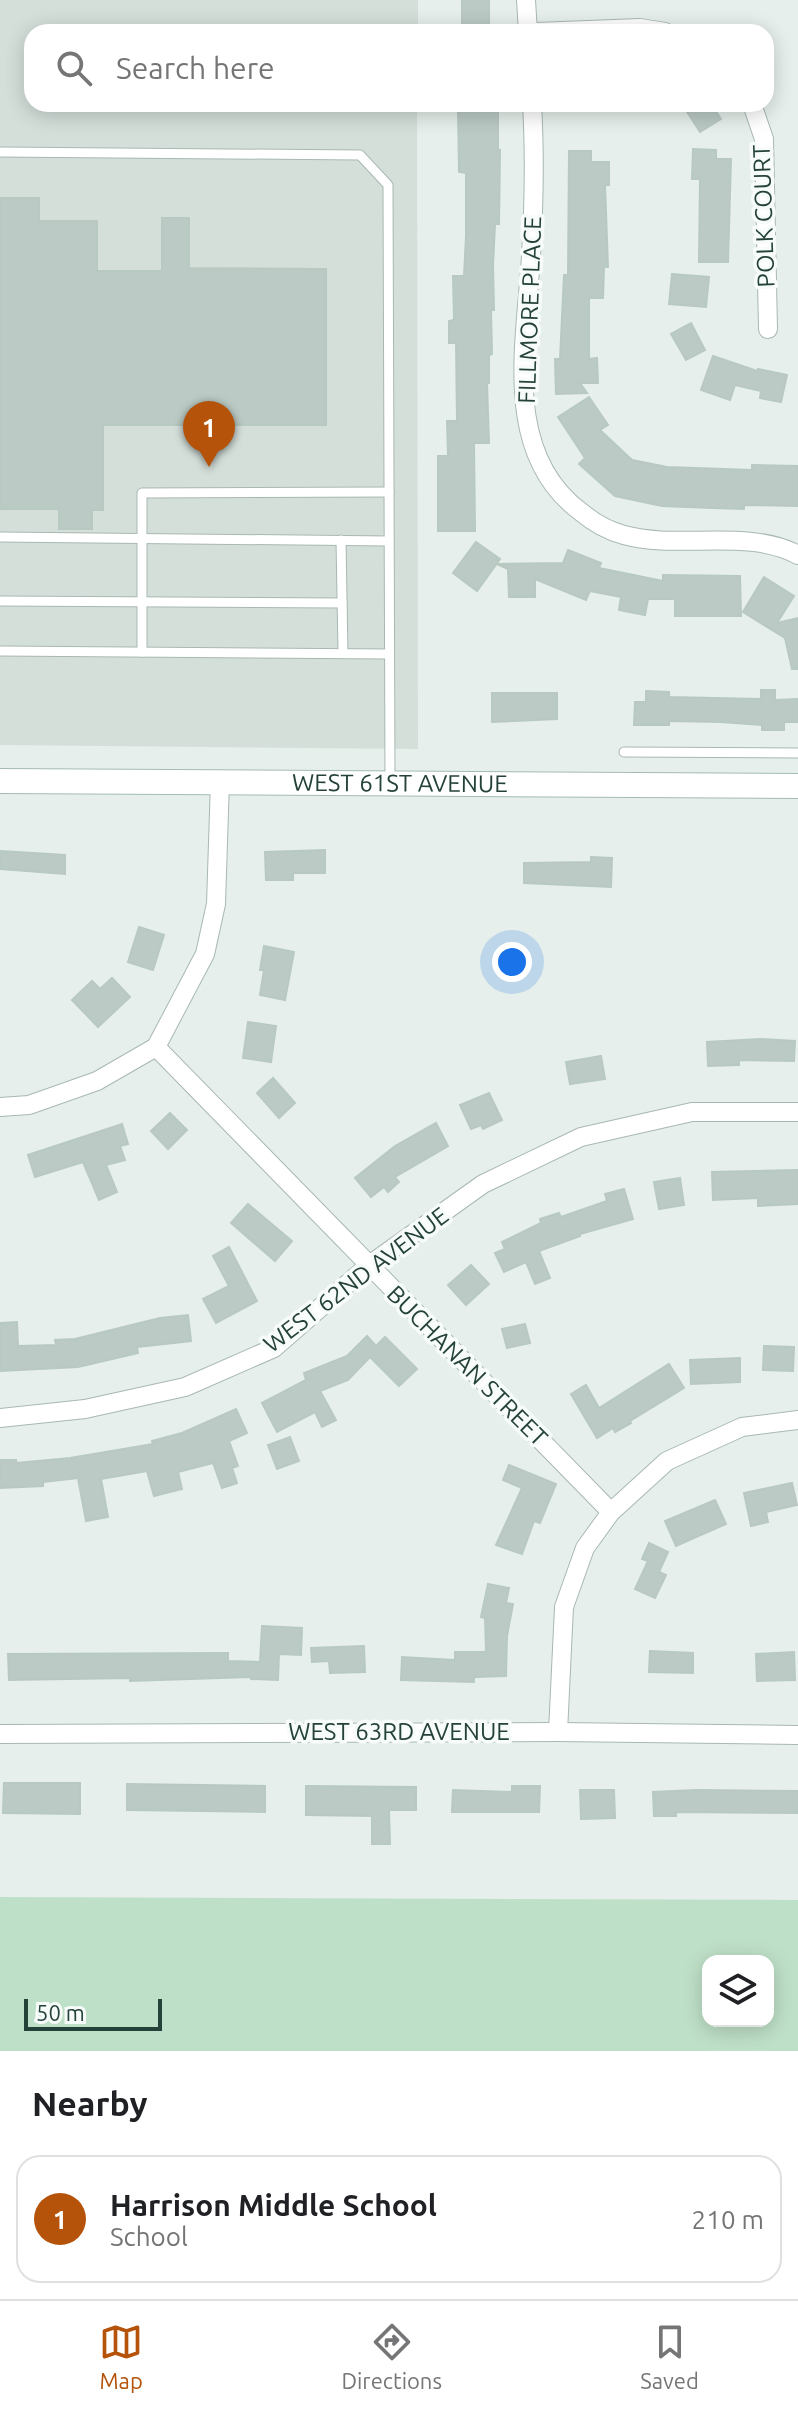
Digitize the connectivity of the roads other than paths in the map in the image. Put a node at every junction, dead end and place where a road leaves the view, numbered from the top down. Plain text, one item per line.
1 (526, 0) edge
2 (528, 24) edge
3 (532, 112) edge
4 (755, 112) edge
5 (0, 152) edge
6 (768, 329) dead end
7 (389, 492) junction
8 (0, 537) edge
9 (142, 539) junction
10 (341, 540) junction
11 (389, 541) junction
12 (798, 555) edge
13 (0, 601) edge
14 (142, 602) junction
15 (342, 603) junction
16 (0, 651) edge
17 (142, 652) junction
18 (343, 653) junction
19 (389, 654) junction
20 (624, 752) dead end
21 (798, 753) edge
22 (0, 781) edge
23 (220, 781) junction
24 (390, 783) junction
25 (798, 786) edge
26 (156, 1047) junction
27 (0, 1107) edge
28 (798, 1112) edge
29 (368, 1266) junction
30 (0, 1418) edge
31 (798, 1420) edge
32 (611, 1512) junction
33 (558, 1732) junction
34 (0, 1734) edge
35 (798, 1735) edge

1 - 2 street
3 - 12 street, FILLMORE PLACE
4 - 6 street, POLK COURT
5 - 7 lane
7 - 9 lane
7 - 11 lane
8 - 9 lane
9 - 10 lane
9 - 14 lane
10 - 11 lane
10 - 15 lane
11 - 19 lane
13 - 14 lane
14 - 15 lane
14 - 17 lane
15 - 18 lane
16 - 17 lane
17 - 18 lane
18 - 19 lane
19 - 24 lane
20 - 21 lane
22 - 23 main road, WEST 61ST AVENUE
23 - 24 main road, WEST 61ST AVENUE
23 - 26 street
24 - 25 main road, WEST 61ST AVENUE
26 - 27 street
26 - 29 street, BUCHANAN STREET
28 - 29 street, WEST 62ND AVENUE
29 - 30 street, WEST 62ND AVENUE
29 - 32 street, BUCHANAN STREET
31 - 32 street
32 - 33 street
33 - 34 street, WEST 63RD AVENUE
33 - 35 street, WEST 63RD AVENUE

